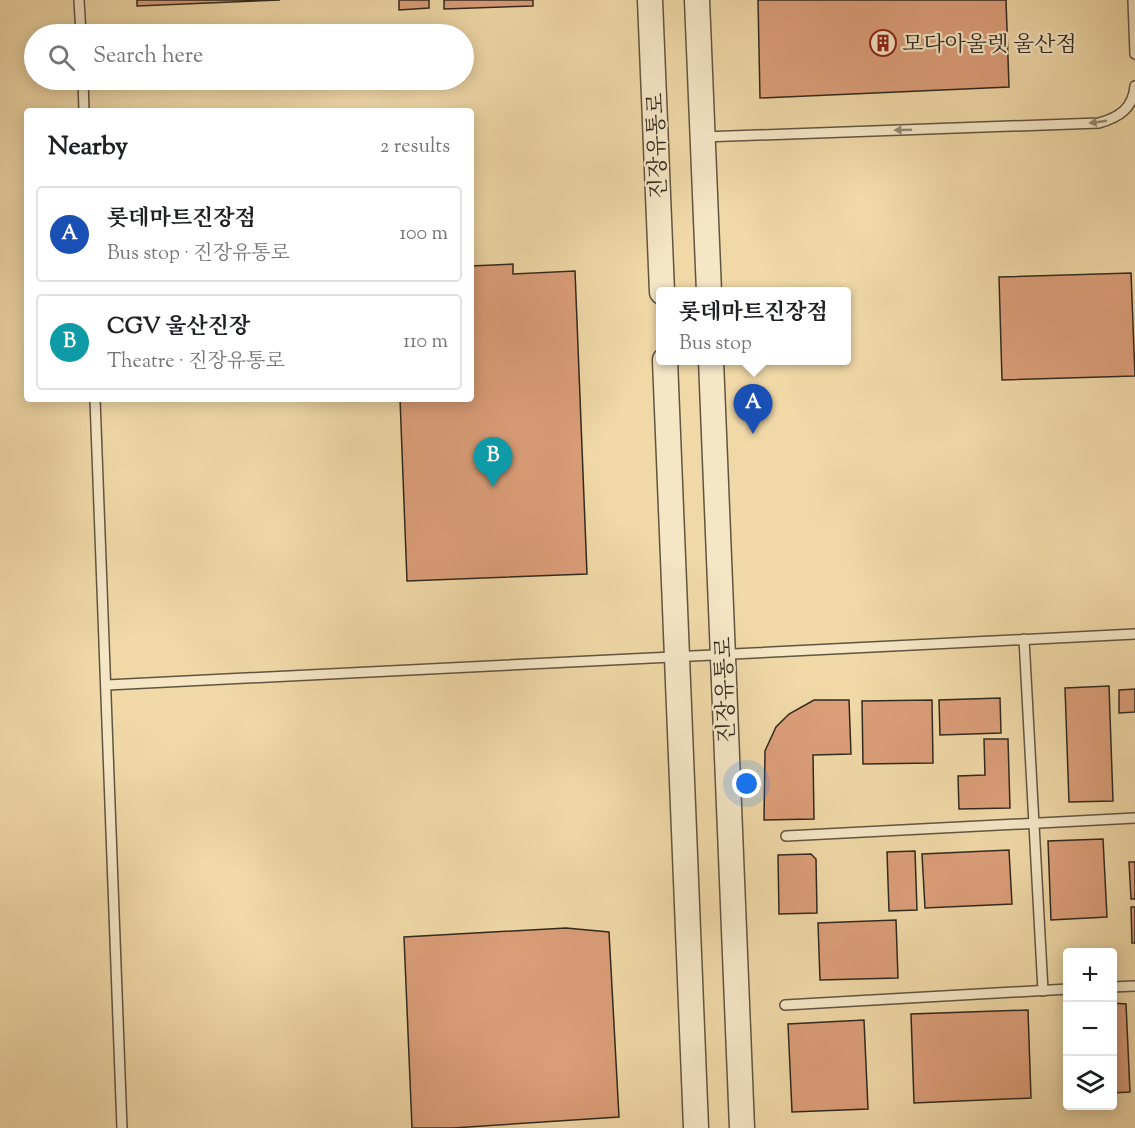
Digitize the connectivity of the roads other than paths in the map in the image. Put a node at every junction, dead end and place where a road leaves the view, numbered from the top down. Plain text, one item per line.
1 (80, 0) edge
2 (650, 0) edge
3 (697, 0) edge
4 (1133, 0) edge
5 (81, 24) edge
6 (1135, 54) edge
7 (1135, 86) edge
8 (83, 90) edge
9 (84, 108) edge
10 (702, 137) junction
11 (662, 287) edge
12 (709, 287) edge
13 (665, 365) edge
14 (711, 365) edge
15 (95, 402) edge
16 (1135, 634) edge
17 (1024, 639) junction
18 (723, 654) junction
19 (677, 656) junction
20 (107, 685) junction
21 (1135, 818) edge
22 (1034, 823) junction
23 (786, 836) dead end
24 (1135, 986) edge
25 (1117, 987) edge
26 (1063, 989) edge
27 (1043, 991) junction
28 (785, 1005) dead end
29 (122, 1128) edge
30 (696, 1128) edge
31 (742, 1128) edge

1 - 5 lane
2 - 11 street, 진장유통로
3 - 10 street, 진장유통로
4 - 6 lane
7 -> 10 lane
8 - 9 lane
10 - 12 street, 진장유통로
13 - 19 street, 진장유통로
14 - 18 street, 진장유통로
15 - 20 lane
16 - 17 lane
17 - 18 lane
17 - 22 lane
18 - 19 lane
18 - 31 street, 진장유통로
19 - 20 lane
19 - 30 street, 진장유통로
20 - 29 lane
21 - 22 lane
22 - 23 lane
22 - 27 lane
24 - 25 lane
26 - 27 lane
27 - 28 lane

